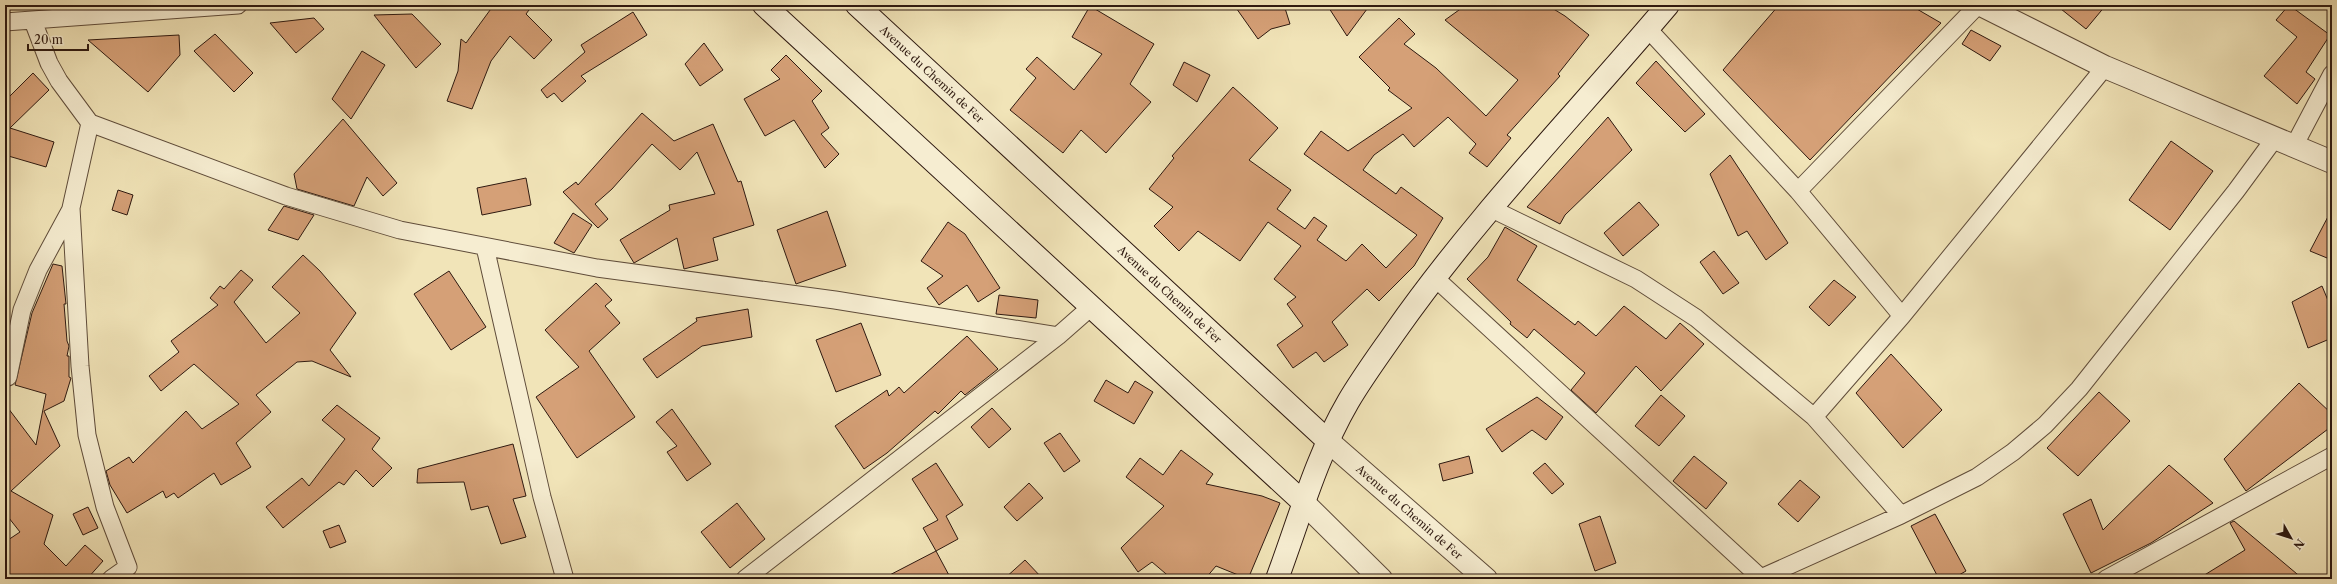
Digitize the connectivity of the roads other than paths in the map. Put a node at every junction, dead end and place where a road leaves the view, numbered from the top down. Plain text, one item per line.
1 (238, 5) edge
2 (764, 5) edge
3 (857, 5) edge
4 (1668, 5) edge
5 (1978, 5) edge
6 (1981, 5) edge
7 (33, 21) junction
8 (5, 22) edge
9 (1648, 29) junction
10 (2105, 67) junction
11 (2332, 74) edge
12 (90, 123) junction
13 (2285, 142) junction
14 (2332, 162) edge
15 (1798, 191) junction
16 (71, 208) junction
17 (1490, 208) junction
18 (485, 247) junction
19 (1434, 277) junction
20 (1091, 307) junction
21 (1902, 316) junction
22 (1058, 336) junction
23 (8, 377) dead end
24 (1814, 417) junction
25 (1328, 441) junction
26 (2332, 456) edge
27 (1305, 504) junction
28 (1901, 515) junction
29 (111, 579) edge
30 (565, 579) edge
31 (745, 579) edge
32 (1277, 579) edge
33 (1381, 579) edge
34 (1486, 579) edge
35 (1762, 579) edge
36 (2106, 579) edge

1 - 7 street
2 - 20 main road
3 - 25 main road, Avenue du Chemin de Fer
4 - 9 main road
5 - 15 street
6 - 10 main road
7 - 8 street
7 - 12 street
9 - 15 street
9 - 17 main road
10 - 13 main road
10 - 21 street
11 - 13 street
12 - 16 street
12 - 18 street
13 - 14 main road
13 - 28 street
15 - 21 street
16 - 23 street
16 - 29 street
17 - 19 main road
17 - 24 street
18 - 22 street
18 - 30 street
19 - 25 main road
19 - 35 street
20 - 22 street
20 - 27 main road
21 - 24 street
22 - 31 street
24 - 28 street
25 - 27 main road
25 - 34 main road, Avenue du Chemin de Fer
26 - 36 street
27 - 32 main road
27 - 33 main road
28 - 35 street

